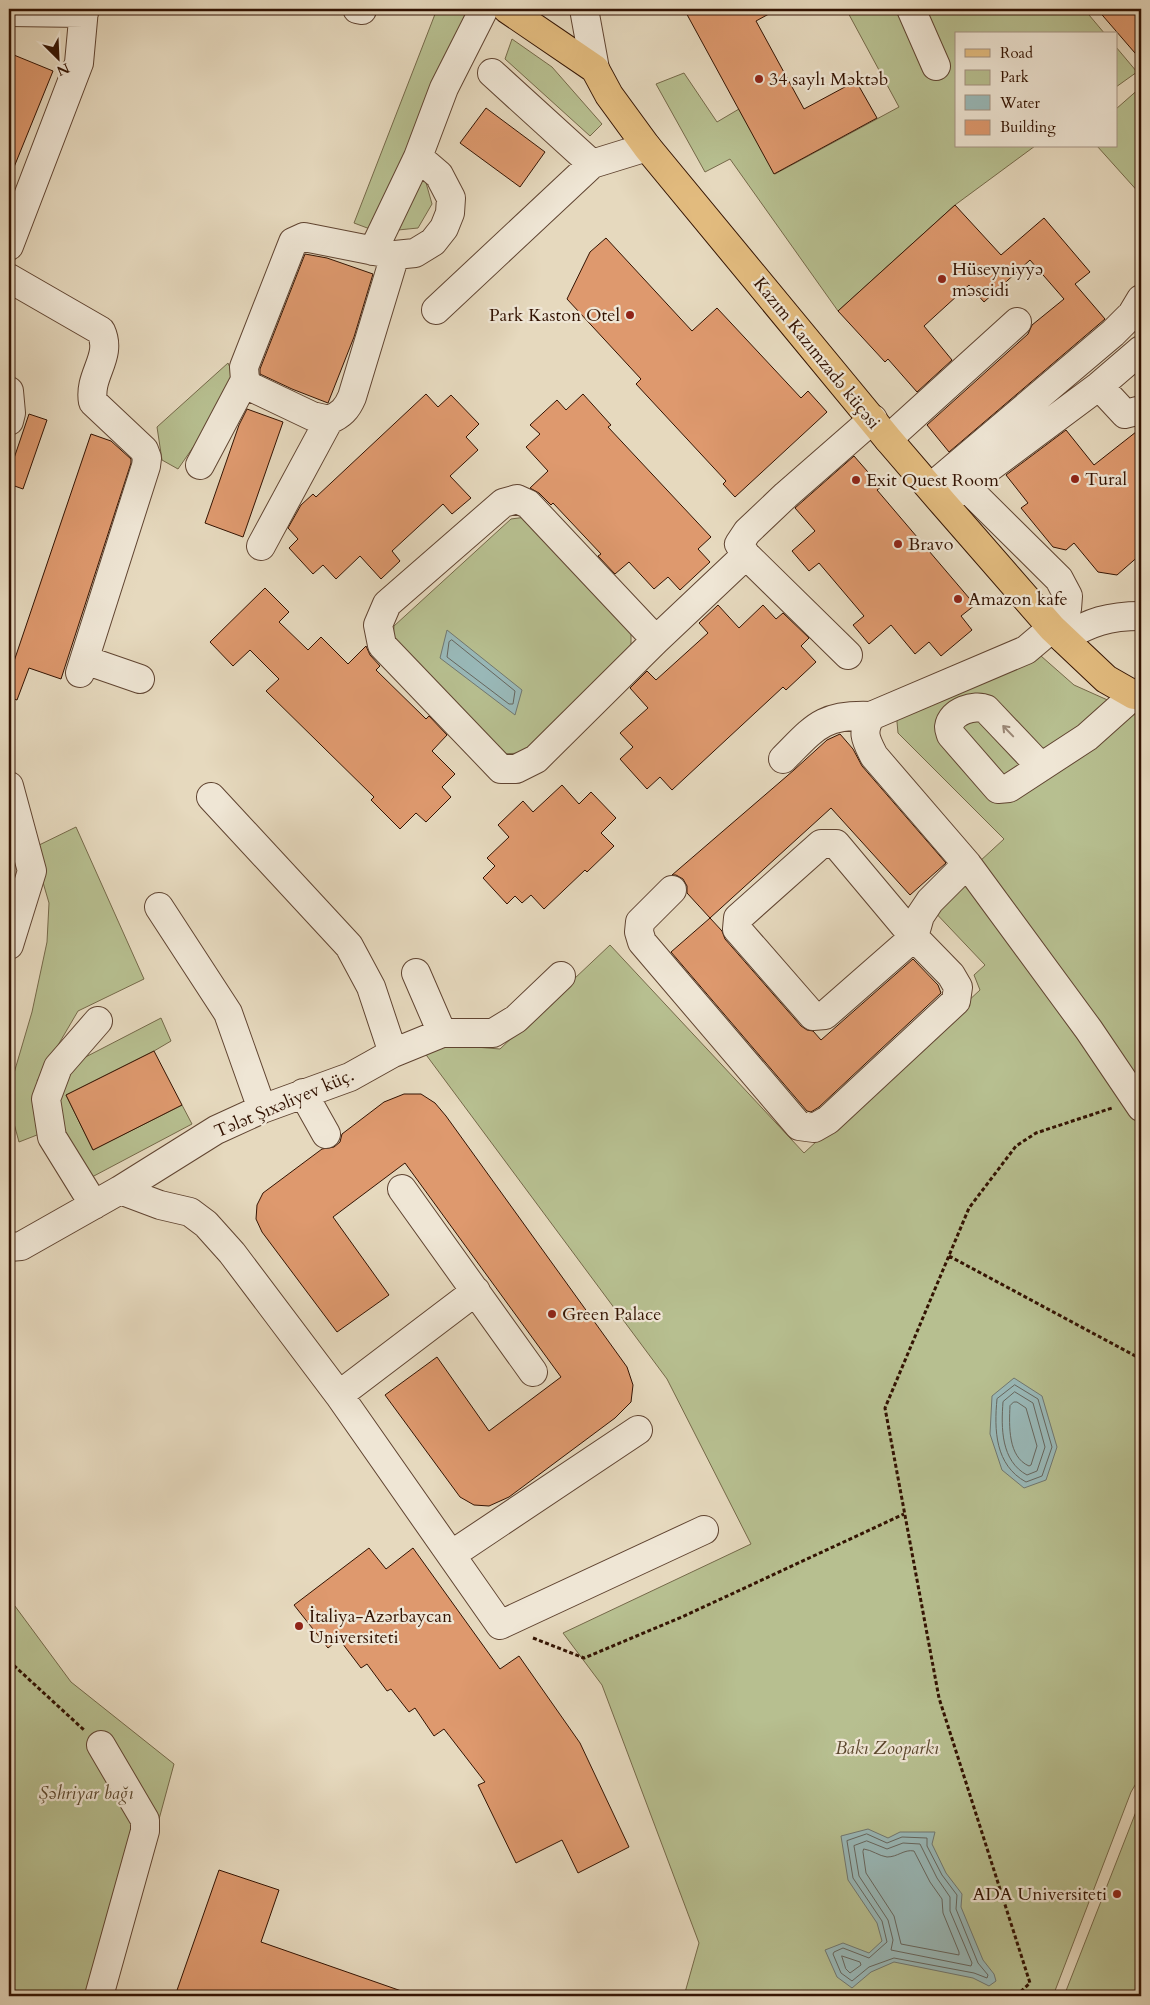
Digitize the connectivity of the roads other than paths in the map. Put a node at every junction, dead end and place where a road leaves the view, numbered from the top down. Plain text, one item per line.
1 (484, 9) edge
2 (507, 9) edge
3 (584, 9) edge
4 (912, 9) edge
5 (84, 11) edge
6 (9, 12) edge
7 (936, 66) dead end
8 (595, 69) junction
9 (492, 73) dead end
10 (647, 147) junction
11 (418, 156) junction
12 (592, 164) junction
13 (9, 246) edge
14 (384, 253) junction
15 (9, 278) edge
16 (1141, 299) edge
17 (436, 310) dead end
18 (1017, 322) dead end
19 (1141, 350) edge
20 (245, 380) junction
21 (1099, 386) junction
22 (9, 391) edge
23 (1141, 410) edge
24 (328, 420) junction
25 (9, 421) edge
26 (880, 429) junction
27 (200, 465) dead end
28 (947, 487) junction
29 (261, 546) dead end
30 (746, 555) junction
31 (1141, 596) edge
32 (1131, 616) edge
33 (1058, 633) junction
34 (656, 640) junction
35 (848, 655) dead end
36 (140, 679) dead end
37 (1138, 695) edge
38 (870, 716) junction
39 (783, 759) dead end
40 (1042, 767) dead end
41 (9, 786) edge
42 (211, 797) dead end
43 (967, 864) junction
44 (672, 890) dead end
45 (159, 907) dead end
46 (914, 937) junction
47 (9, 945) edge
48 (416, 972) dead end
49 (561, 976) dead end
50 (98, 1021) dead end
51 (442, 1033) junction
52 (393, 1053) junction
53 (303, 1093) junction
54 (1138, 1104) edge
55 (262, 1109) junction
56 (326, 1134) dead end
57 (402, 1189) dead end
58 (120, 1190) junction
59 (94, 1206) junction
60 (9, 1247) edge
61 (476, 1291) junction
62 (532, 1372) dead end
63 (339, 1395) junction
64 (638, 1430) dead end
65 (704, 1530) dead end
66 (451, 1555) junction
67 (101, 1746) road end
68 (99, 1996) edge

1 - 11 street
2 - 8 main road, Kazım Kazımzadə küçəsi
3 - 8 street
4 - 7 street
5 - 6 street
5 - 13 street
8 - 10 main road, Kazım Kazımzadə küçəsi
9 - 12 street
10 - 12 street
10 - 26 main road, Kazım Kazımzadə küçəsi
11 - 14 street
11 - 14 street
12 - 17 street
14 - 20 street
14 - 24 street
15 - 36 street
16 - 28 street
18 - 26 street
19 - 21 street
20 - 24 street
20 - 27 street
21 - 23 street
21 - 28 street
22 - 25 street
24 - 29 street
26 - 28 main road, Kazım Kazımzadə küçəsi
26 - 30 street
28 - 33 main road, Kazım Kazımzadə küçəsi
28 - 33 street
30 - 34 street
30 - 35 street
31 - 32 street
32 - 33 street
33 - 37 main road, Kazım Kazımzadə küçəsi
33 - 38 street
34 - 34 street
37 - 40 street
38 - 39 street
38 - 43 street
41 - 47 street
42 - 52 street
43 - 46 street
43 - 54 street
44 - 46 street
45 - 55 street
46 - 46 street
48 - 51 street
49 - 51 street, Tələt Şıxəliyev küç.
50 - 59 street
51 - 52 street, Tələt Şıxəliyev küç.
52 - 53 street, Tələt Şıxəliyev küç.
53 - 55 street, Tələt Şıxəliyev küç.
53 - 56 street
55 - 58 street, Tələt Şıxəliyev küç.
57 - 61 street
58 - 59 street, Tələt Şıxəliyev küç.
58 - 63 street
59 - 60 street, Tələt Şıxəliyev küç.
61 - 62 street
61 - 63 street
63 - 66 street
64 - 66 street
65 - 66 street
67 - 68 street

